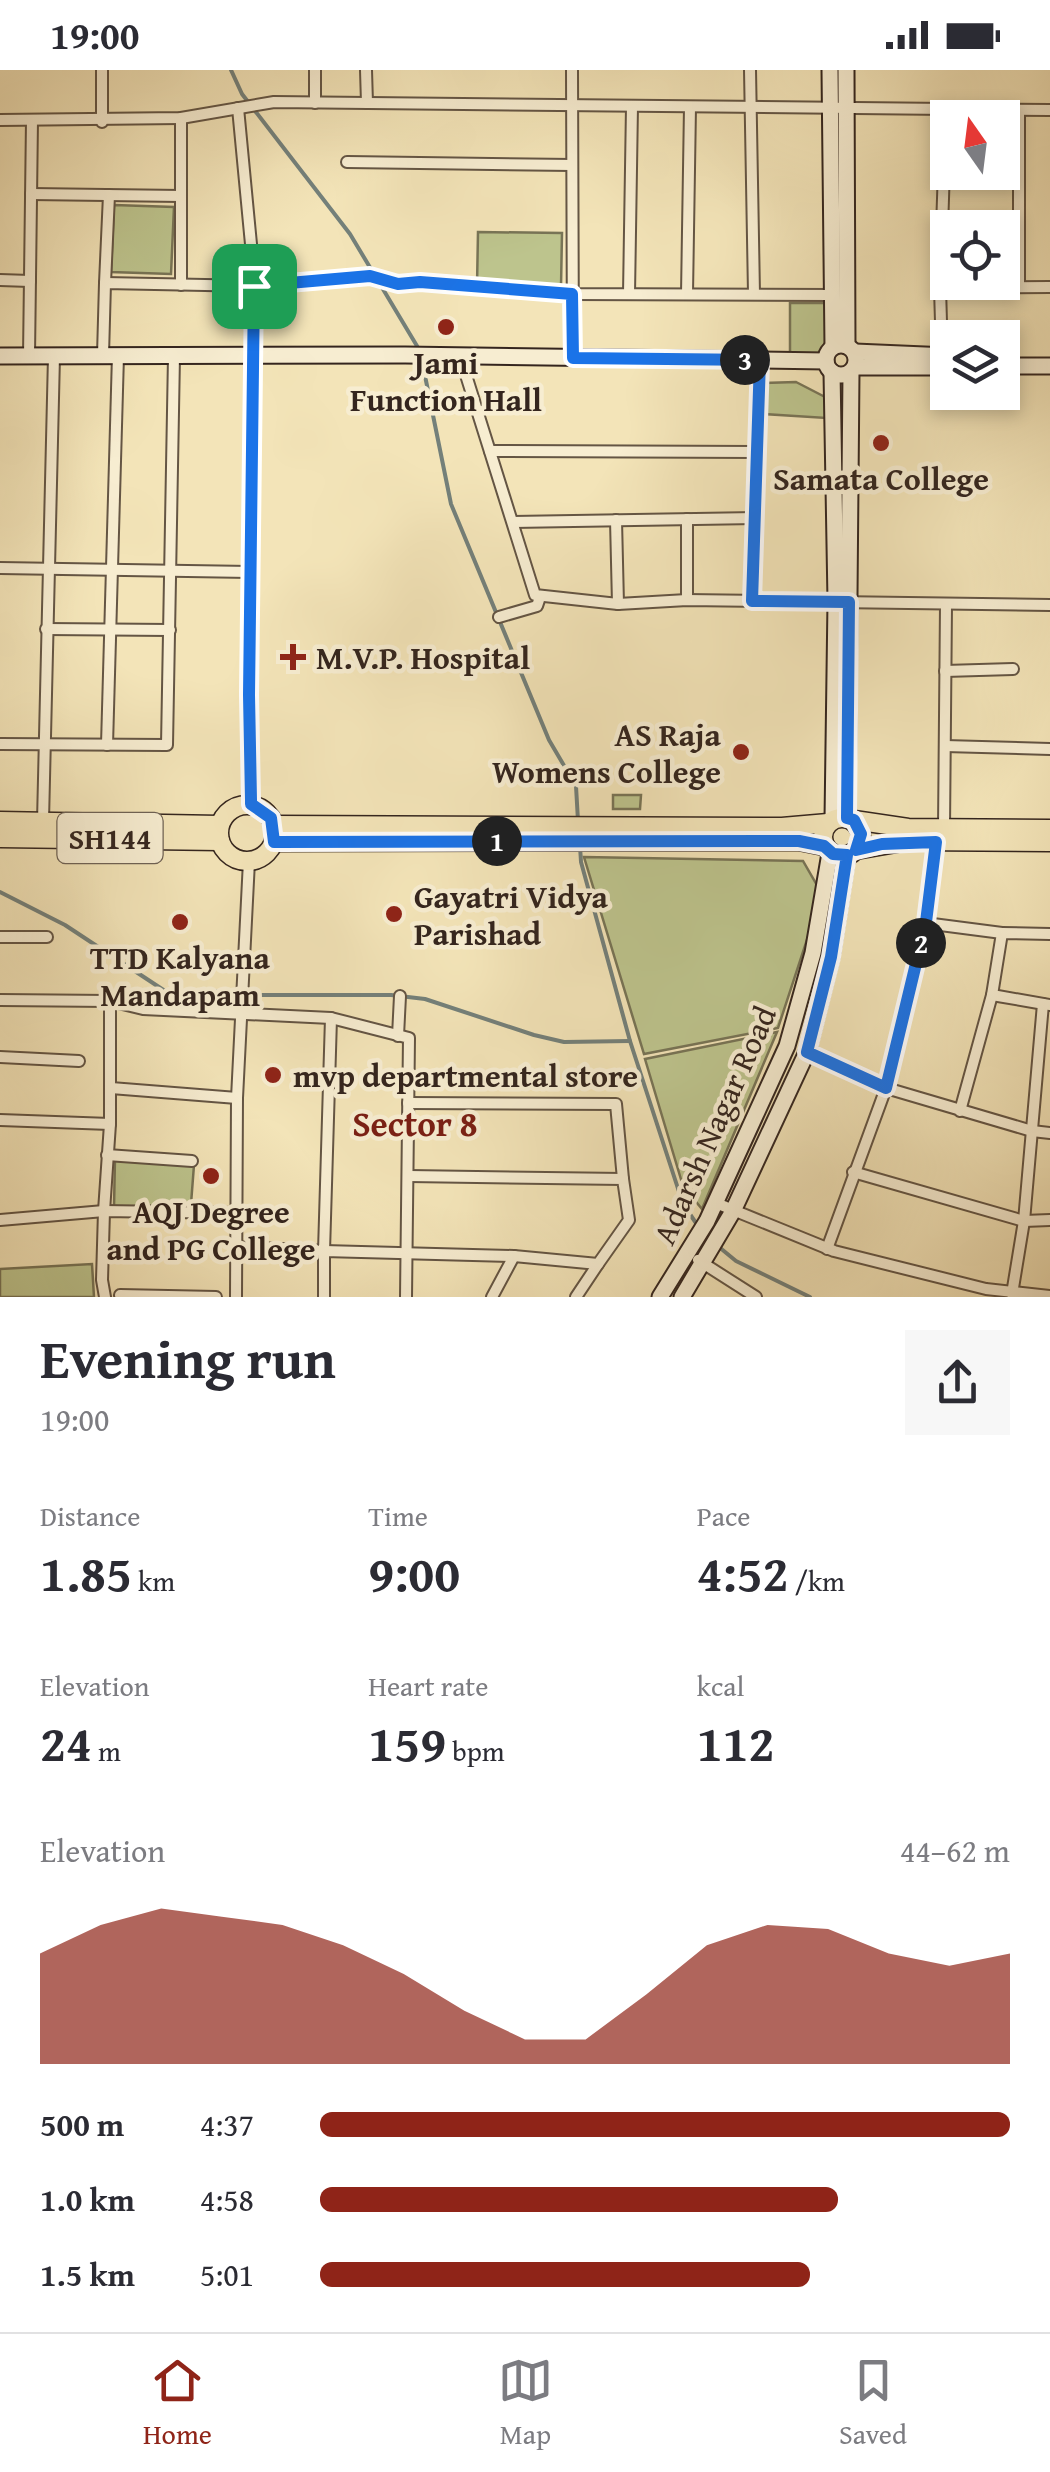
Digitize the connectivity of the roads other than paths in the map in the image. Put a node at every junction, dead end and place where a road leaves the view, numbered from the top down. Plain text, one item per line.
1 (102, 70) edge
2 (315, 70) edge
3 (366, 70) edge
4 (572, 70) edge
5 (750, 70) edge
6 (830, 70) edge
7 (846, 70) edge
8 (315, 103) junction
9 (367, 103) junction
10 (572, 105) junction
11 (632, 106) junction
12 (690, 106) junction
13 (242, 107) junction
14 (751, 107) junction
15 (838, 108) junction
16 (930, 109) edge
17 (1020, 110) edge
18 (1050, 110) edge
19 (182, 118) junction
20 (0, 120) edge
21 (32, 120) junction
22 (102, 122) junction
23 (346, 162) dead end
24 (572, 165) junction
25 (31, 194) junction
26 (109, 196) junction
27 (181, 196) junction
28 (0, 280) edge
29 (30, 281) junction
30 (105, 283) junction
31 (181, 285) junction
32 (254, 286) junction
33 (1020, 287) edge
34 (1050, 287) edge
35 (572, 294) junction
36 (629, 294) junction
37 (686, 294) junction
38 (754, 294) junction
39 (832, 295) junction
40 (0, 356) edge
41 (30, 356) junction
42 (54, 356) junction
43 (110, 356) junction
44 (174, 356) junction
45 (255, 356) junction
46 (460, 356) junction
47 (1020, 356) edge
48 (1050, 356) edge
49 (573, 358) junction
50 (930, 359) edge
51 (760, 360) junction
52 (843, 360) junction
53 (1020, 366) edge
54 (1050, 366) edge
55 (490, 450) junction
56 (756, 452) junction
57 (756, 518) junction
58 (687, 519) junction
59 (616, 520) junction
60 (513, 522) junction
61 (0, 568) edge
62 (48, 569) junction
63 (113, 570) junction
64 (171, 571) junction
65 (250, 572) junction
66 (540, 596) junction
67 (687, 600) junction
68 (752, 601) junction
69 (843, 602) junction
70 (618, 604) junction
71 (946, 605) junction
72 (1050, 605) edge
73 (498, 617) dead end
74 (46, 628) junction
75 (111, 629) junction
76 (170, 630) junction
77 (1013, 668) dead end
78 (945, 670) junction
79 (0, 744) edge
80 (42, 745) junction
81 (107, 745) junction
82 (946, 746) junction
83 (1050, 749) edge
84 (251, 804) junction
85 (0, 821) edge
86 (844, 821) junction
87 (43, 829) junction
88 (1050, 830) edge
89 (220, 833) junction
90 (274, 834) junction
91 (660, 834) junction
92 (940, 835) junction
93 (0, 838) edge
94 (1050, 842) edge
95 (839, 851) junction
96 (249, 861) junction
97 (926, 922) junction
98 (1002, 933) junction
99 (1050, 934) edge
100 (0, 937) edge
101 (47, 937) dead end
102 (992, 995) junction
103 (400, 996) dead end
104 (0, 1000) edge
105 (110, 1001) junction
106 (1046, 1004) edge
107 (242, 1014) junction
108 (330, 1018) junction
109 (398, 1036) junction
110 (807, 1052) junction
111 (0, 1057) edge
112 (79, 1061) dead end
113 (112, 1088) junction
114 (886, 1088) junction
115 (238, 1098) junction
116 (408, 1102) junction
117 (960, 1111) junction
118 (0, 1120) edge
119 (110, 1124) junction
120 (1032, 1132) junction
121 (1050, 1133) edge
122 (106, 1154) junction
123 (192, 1161) dead end
124 (853, 1172) junction
125 (409, 1176) junction
126 (623, 1179) junction
127 (716, 1203) junction
128 (733, 1210) junction
129 (104, 1211) junction
130 (235, 1214) junction
131 (0, 1220) edge
132 (1024, 1220) junction
133 (1050, 1220) edge
134 (235, 1248) junction
135 (827, 1248) junction
136 (324, 1251) junction
137 (688, 1254) junction
138 (406, 1255) junction
139 (514, 1256) junction
140 (706, 1259) junction
141 (598, 1264) junction
142 (1012, 1294) junction
143 (120, 1295) edge
144 (1050, 1296) edge
145 (105, 1297) edge
146 (216, 1297) edge
147 (236, 1297) edge
148 (324, 1297) edge
149 (406, 1297) edge
150 (492, 1297) edge
151 (576, 1297) edge
152 (660, 1297) edge
153 (682, 1297) edge
154 (756, 1297) edge

1 - 22 street
2 - 8 street
3 - 9 street
4 - 10 street
5 - 14 street
6 - 15 street
7 - 15 street
8 - 9 street
8 - 13 street
9 - 10 street
10 - 11 street
10 - 24 street
11 - 12 street
11 - 36 street
12 - 14 street
12 - 37 street
13 - 19 street
13 - 32 street
14 - 15 street
14 - 38 street
15 - 16 street
15 - 39 street
15 - 52 street
17 - 18 street
19 - 22 street
19 - 27 street
20 - 21 street
21 - 22 street
21 - 25 street
23 - 24 street
24 - 35 street
25 - 26 street
25 - 29 street
26 - 27 street
26 - 30 street
27 - 31 street
28 - 29 street
29 - 41 street
30 - 31 street
30 - 43 street
31 - 32 street
32 - 35 street
32 - 45 street
33 - 34 street
35 - 36 street
35 - 49 street
36 - 37 street
37 - 38 street
38 - 39 street
39 - 52 street
40 - 41 street
41 - 42 street
42 - 43 street
42 - 62 street
43 - 44 street
43 - 63 street
44 - 45 street
44 - 64 street
45 - 46 street
45 - 65 street
46 - 49 street
46 - 55 street
47 - 48 street
49 - 51 street
50 - 52 street
51 - 52 street
51 - 56 street
52 - 69 street
53 - 54 street
55 - 56 street
55 - 60 street
56 - 57 street
57 - 58 street
57 - 68 street
58 - 59 street
58 - 67 street
59 - 60 street
59 - 70 street
60 - 66 street
61 - 62 street
62 - 63 street
62 - 74 street
63 - 64 street
63 - 75 street
64 - 65 street
64 - 76 street
65 - 84 street
66 - 70 street
66 - 73 street
67 - 68 street
67 - 70 street
68 - 69 street
69 - 71 street
69 - 86 street
71 - 72 street
71 - 78 street
74 - 75 street
74 - 80 street
75 - 76 street
75 - 81 street
76 - 81 street
77 - 78 street
78 - 82 street
79 - 80 street
80 - 81 street
80 - 87 street
82 - 83 street
82 - 92 street
84 - 89 main road
84 - 90 main road
85 - 87 main road, SH144
86 - 91 main road
86 - 92 main road
86 - 95 main road
86 - 95 main road
87 - 89 main road, SH144
87 - 93 main road, SH144
88 - 92 main road
89 - 96 main road
90 - 91 main road
90 - 96 main road
91 - 95 main road
92 - 94 main road
92 - 95 main road
92 - 97 street
95 - 110 street, Adarsh Nagar Road
95 - 127 street, Adarsh Nagar Road
96 - 107 street
97 - 98 street
97 - 114 street
98 - 99 street
98 - 102 street
100 - 101 street
102 - 106 street
102 - 117 street
103 - 109 street
104 - 105 street
105 - 107 street
105 - 113 street
106 - 120 street
107 - 108 street
107 - 115 street
108 - 109 street
108 - 136 street
109 - 116 street
110 - 114 street
110 - 128 street, Adarsh Nagar Road
111 - 112 street
113 - 115 street
113 - 119 street
114 - 117 street
114 - 124 street
115 - 130 street
116 - 125 street
116 - 126 street
117 - 120 street
118 - 119 street
119 - 122 street
120 - 121 street
120 - 132 street
122 - 123 street
122 - 129 street
124 - 132 street
124 - 135 street
125 - 126 street
125 - 138 street
126 - 141 street
127 - 128 street
127 - 137 street, Adarsh Nagar Road
128 - 135 street
128 - 140 street, Adarsh Nagar Road
129 - 130 street
129 - 131 street
129 - 145 street
130 - 134 street
132 - 133 street
132 - 142 street
134 - 136 street
134 - 147 street
135 - 142 street
136 - 138 street
136 - 148 street
137 - 140 street
137 - 152 street, Adarsh Nagar Road
138 - 139 street
138 - 149 street
139 - 141 street
139 - 150 street
140 - 153 street, Adarsh Nagar Road
140 - 154 street
141 - 151 street
142 - 144 street
143 - 146 street

